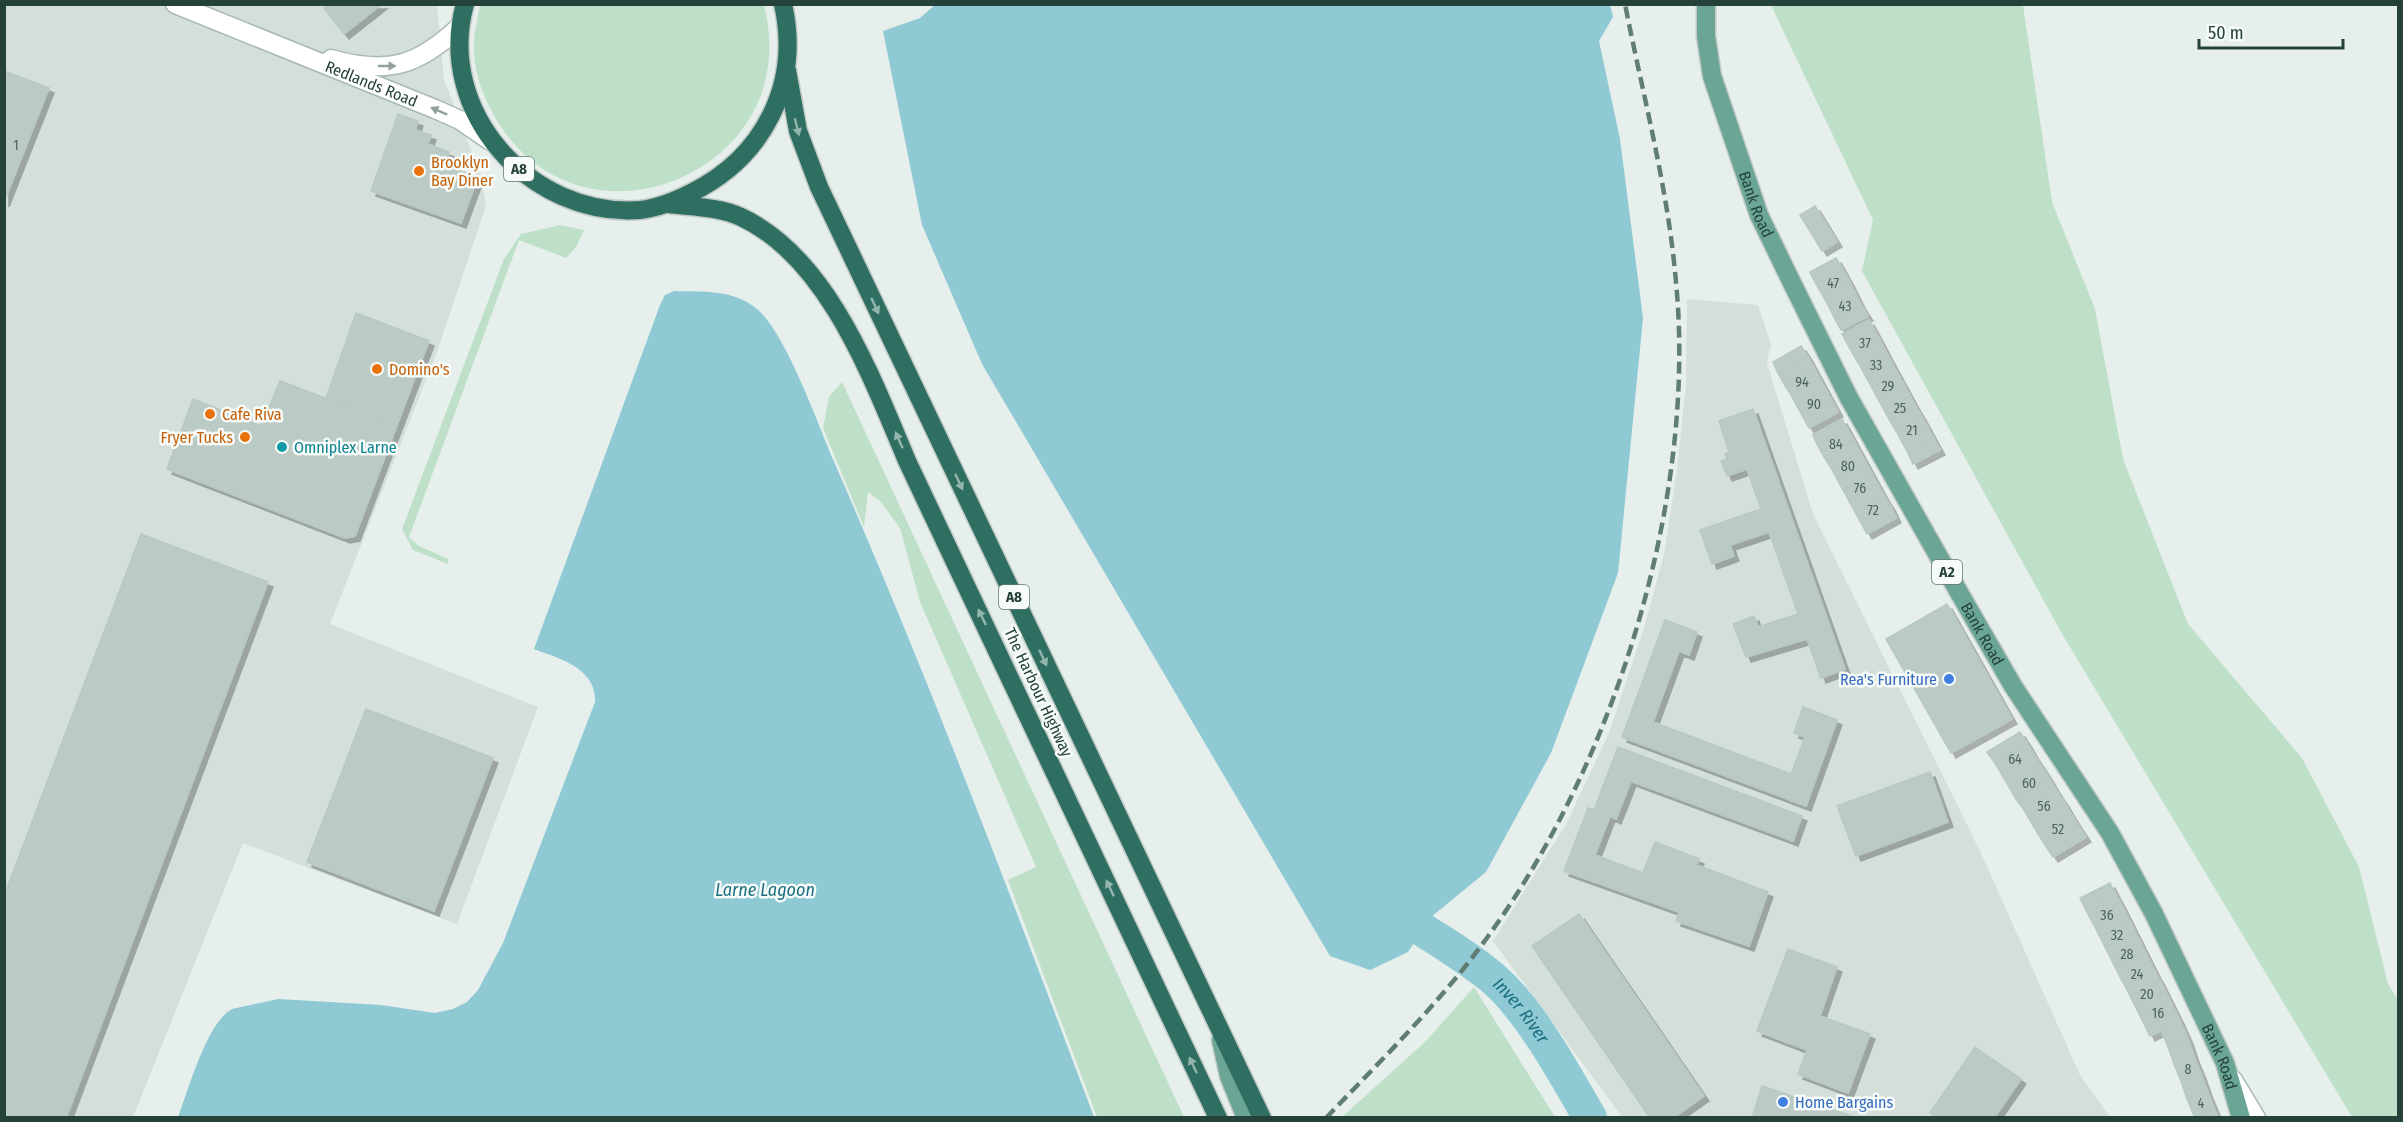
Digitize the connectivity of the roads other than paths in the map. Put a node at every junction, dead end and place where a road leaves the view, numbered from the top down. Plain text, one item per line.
1 (175, 4) edge
2 (783, 4) edge
3 (1706, 4) edge
4 (464, 5) edge
5 (459, 27) junction
6 (249, 34) junction
7 (787, 70) junction
8 (489, 140) junction
9 (669, 204) junction
10 (1218, 1026) junction
11 (2232, 1079) junction
12 (1218, 1118) edge
13 (1246, 1118) edge
14 (1262, 1118) edge
15 (2241, 1118) edge
16 (2256, 1118) edge

1 - 6 street, Redlands Road
2 - 7 highway, A8
3 - 11 main road, Bank Road / A2
4 - 5 highway, A8
6 -> 5 street, Redlands Road
5 - 8 highway, A8
8 -> 6 street, Redlands Road
7 - 9 highway, A8
7 -> 10 highway, A8
8 - 9 highway, A8
12 -> 9 highway, The Harbour Highway / A8
10 - 13 main road
10 - 14 highway, A8
11 - 15 main road, Bank Road / A2
11 - 16 street

